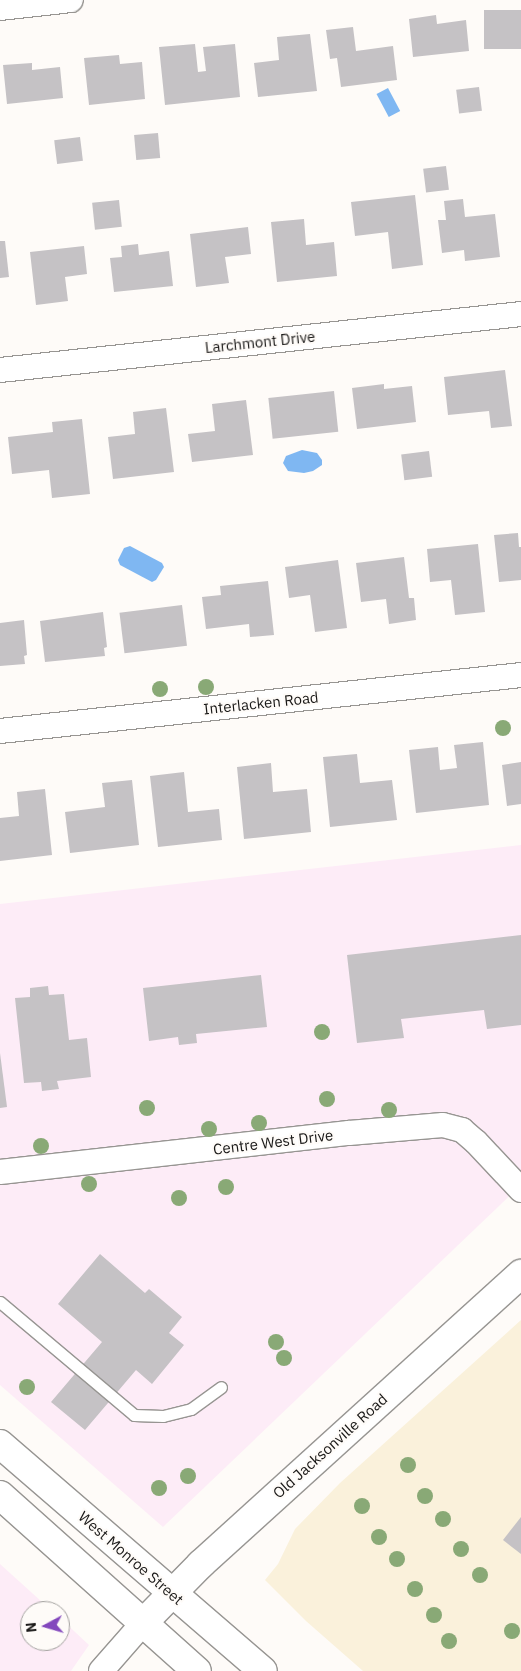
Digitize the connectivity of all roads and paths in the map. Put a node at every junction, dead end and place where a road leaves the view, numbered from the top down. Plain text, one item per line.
1 (71, 0) edge
2 (0, 8) edge
3 (521, 314) edge
4 (0, 370) edge
5 (521, 675) edge
6 (0, 731) edge
7 (0, 1172) edge
8 (521, 1190) edge
9 (521, 1274) edge
10 (0, 1302) edge
11 (221, 1387) dead end
12 (0, 1444) edge
13 (0, 1494) edge
14 (172, 1592) junction
15 (143, 1623) junction
16 (100, 1671) edge
17 (197, 1671) edge
18 (263, 1671) edge

1 - 2 street
3 - 4 street, Larchmont Drive
5 - 6 street, Interlacken Road
7 - 8 street, Centre West Drive
9 - 14 street, Old Jacksonville Road
10 - 11 lane
12 - 14 street, West Monroe Street
13 - 15 street
14 - 15 street, Old Jacksonville Road
14 - 18 street, West Monroe Street
15 - 16 street
15 - 17 street

